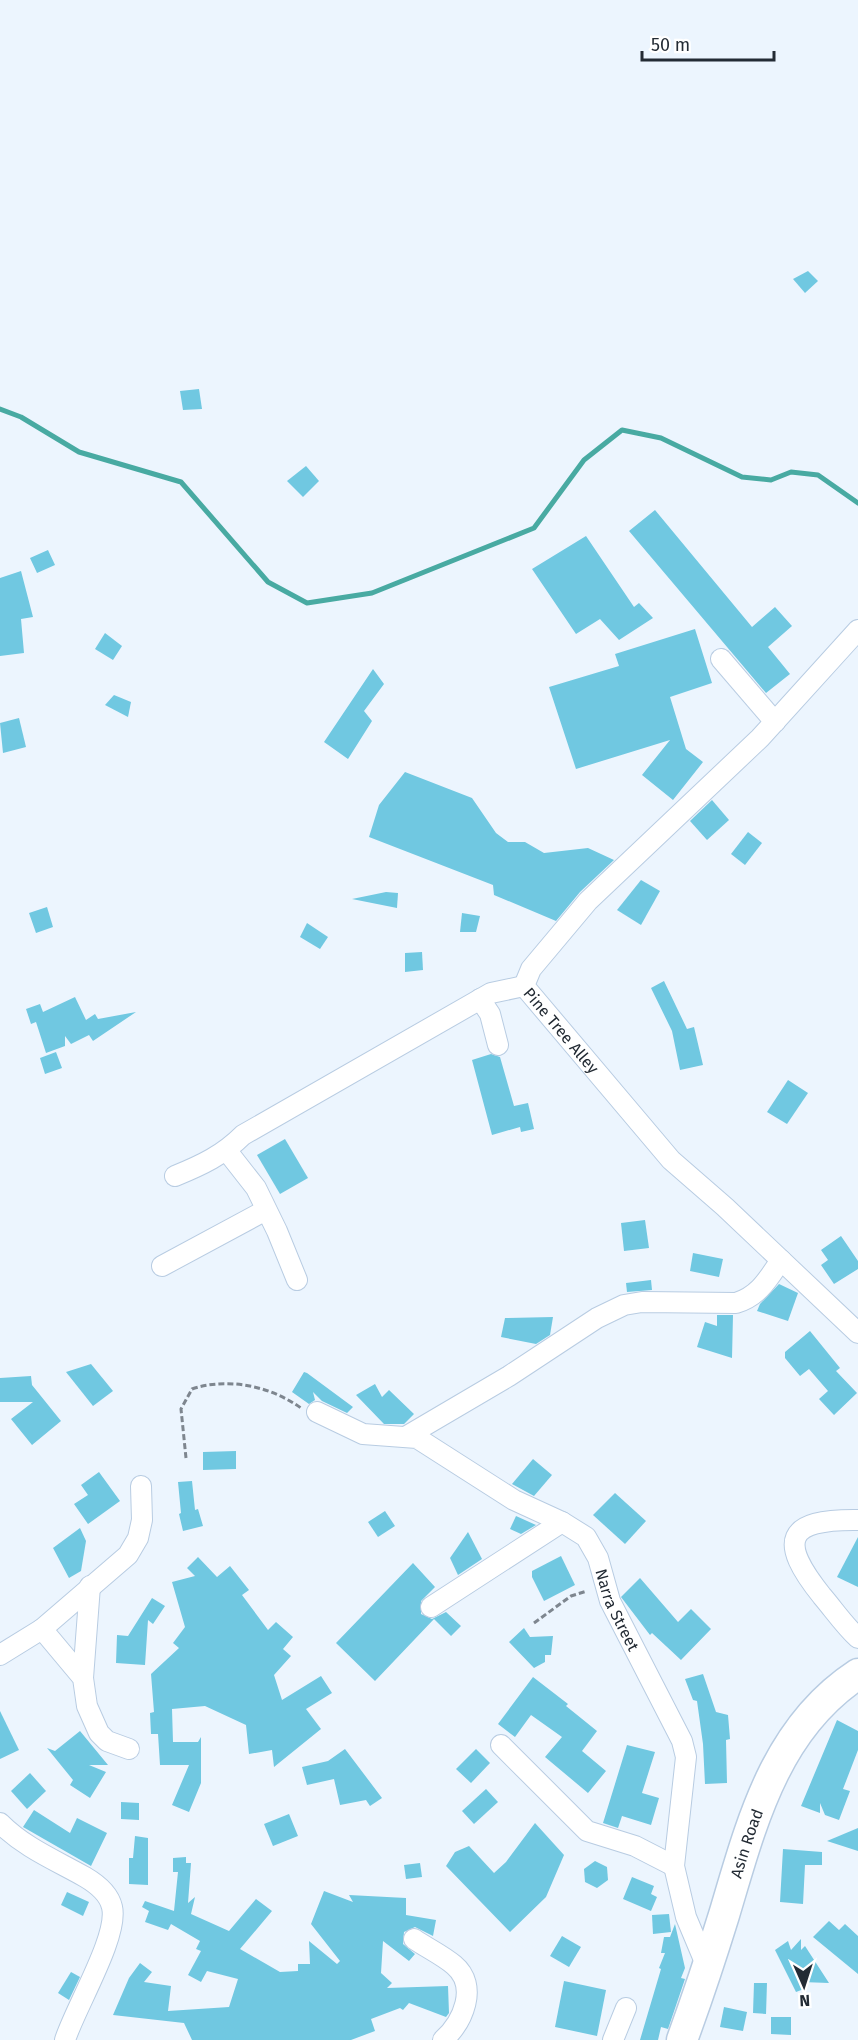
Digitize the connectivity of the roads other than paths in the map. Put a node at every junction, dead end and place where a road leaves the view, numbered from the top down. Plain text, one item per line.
1 (858, 630) edge
2 (721, 659) dead end
3 (775, 722) junction
4 (524, 986) junction
5 (480, 999) junction
6 (498, 1045) dead end
7 (227, 1151) junction
8 (175, 1176) dead end
9 (266, 1210) junction
10 (781, 1260) junction
11 (162, 1266) dead end
12 (297, 1280) dead end
13 (858, 1333) edge
14 (317, 1413) road end
15 (407, 1436) junction
16 (141, 1486) dead end
17 (858, 1520) edge
18 (562, 1522) junction
19 (90, 1586) junction
20 (431, 1607) dead end
21 (42, 1629) junction
22 (858, 1638) edge
23 (0, 1654) edge
24 (83, 1678) junction
25 (856, 1682) edge
26 (501, 1745) dead end
27 (129, 1749) dead end
28 (0, 1823) edge
29 (674, 1866) junction
30 (414, 1939) dead end
31 (707, 1967) junction
32 (626, 2008) dead end
33 (64, 2040) edge
34 (443, 2040) edge
35 (613, 2040) edge
36 (682, 2040) edge

1 - 3 street, Pine Tree Alley
2 - 3 street
3 - 4 street, Pine Tree Alley
4 - 5 street
4 - 10 street, Pine Tree Alley
5 - 6 street
5 - 7 street
7 - 8 street
7 - 9 street
9 - 11 street
9 - 12 street
10 - 13 street, Pine Tree Alley
10 - 15 street
14 - 15 street, Narra Street
15 - 18 street, Narra Street
16 - 19 street
17 - 22 street
18 - 20 street
18 - 29 street, Narra Street
19 - 21 street
19 - 24 street
21 - 23 street
21 - 24 street
24 - 27 street
25 - 31 main road, Asin Road
26 - 29 street
28 - 33 street
29 - 31 street, Narra Street
30 - 34 street
31 - 36 main road, Asin Road
32 - 35 street

